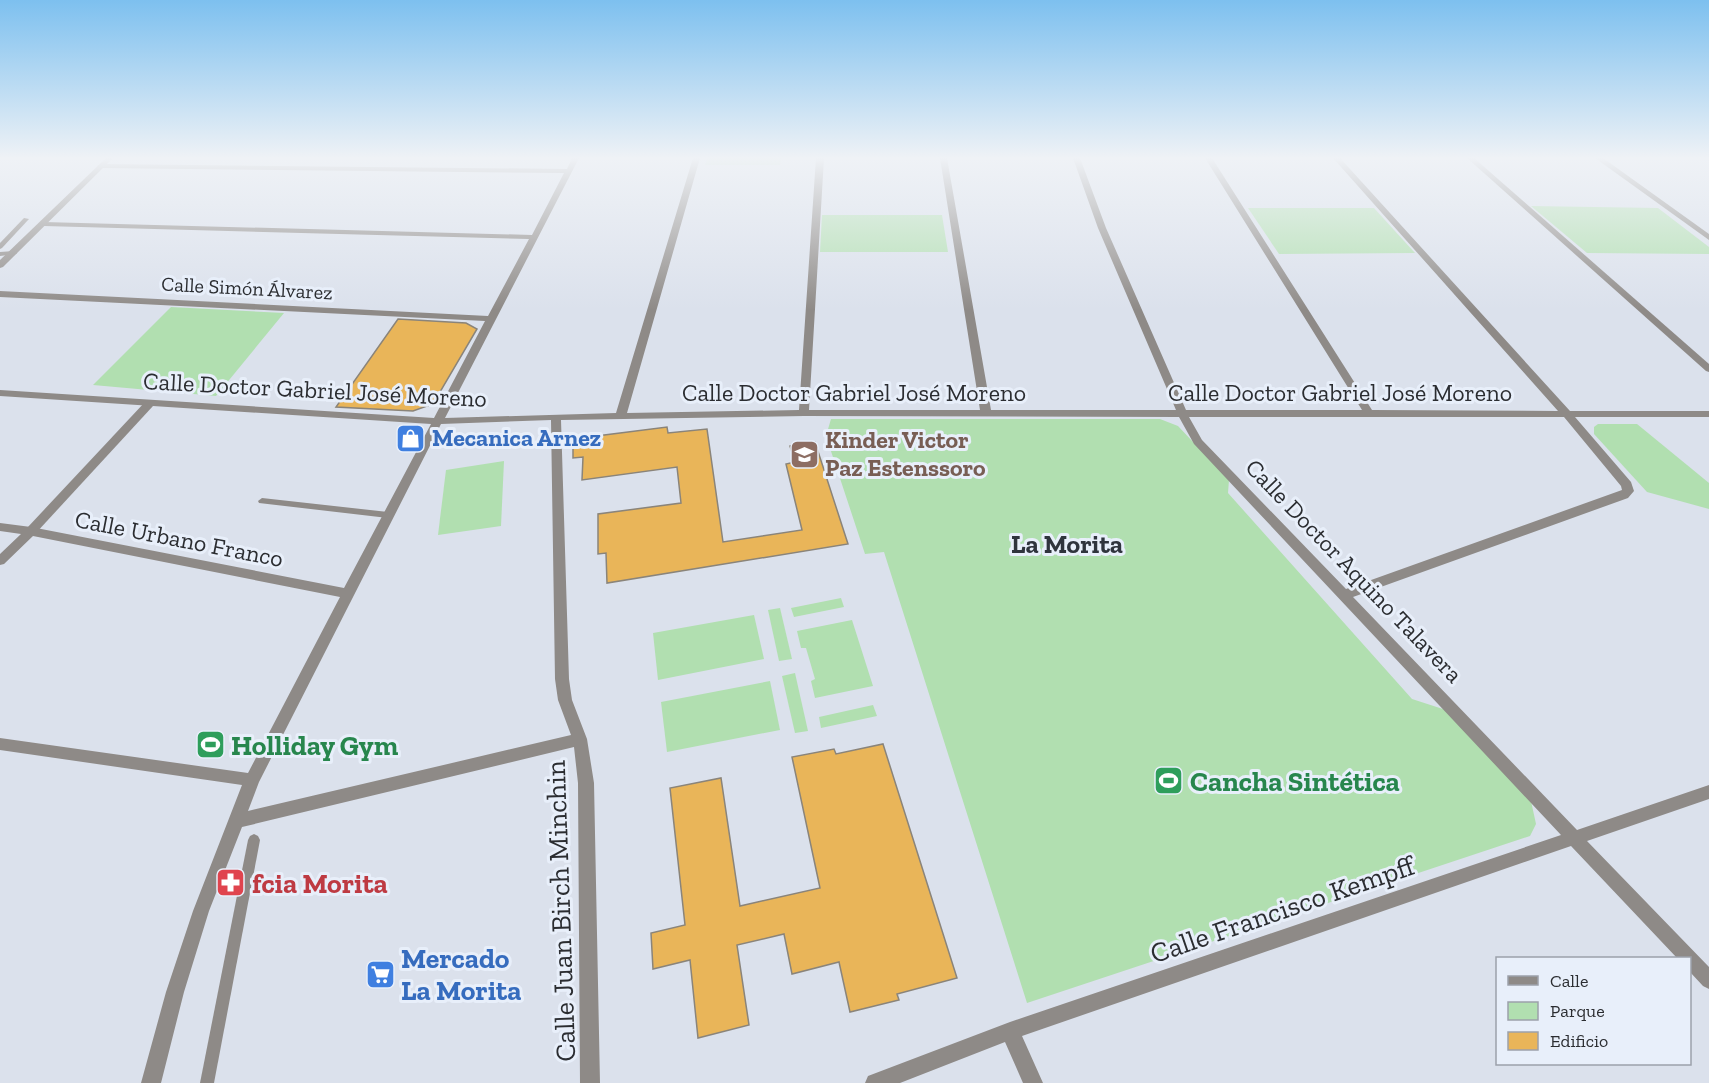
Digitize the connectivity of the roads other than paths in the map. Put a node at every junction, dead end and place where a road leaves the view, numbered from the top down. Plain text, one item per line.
1 (59, 209) edge
2 (549, 209) edge
3 (683, 209) edge
4 (817, 209) edge
5 (952, 209) edge
6 (1095, 209) edge
7 (1240, 209) edge
8 (1382, 209) edge
9 (1527, 209) edge
10 (1668, 209) edge
11 (26, 219) dead end
12 (44, 225) junction
13 (534, 237) junction
14 (1709, 238) edge
15 (0, 247) edge
16 (14, 253) junction
17 (0, 254) edge
18 (0, 265) edge
19 (0, 294) edge
20 (491, 319) junction
21 (1709, 369) edge
22 (0, 393) edge
23 (149, 404) junction
24 (804, 413) junction
25 (986, 413) junction
26 (1182, 414) junction
27 (1369, 414) junction
28 (1567, 414) junction
29 (1709, 414) edge
30 (621, 415) junction
31 (556, 417) junction
32 (438, 421) junction
33 (262, 501) dead end
34 (388, 515) junction
35 (0, 527) edge
36 (31, 531) junction
37 (0, 561) edge
38 (349, 594) junction
39 (1343, 595) junction
40 (580, 739) junction
41 (0, 744) edge
42 (252, 780) junction
43 (1709, 792) edge
44 (235, 820) junction
45 (1574, 837) junction
46 (254, 840) dead end
47 (1687, 957) edge
48 (1691, 961) edge
49 (1709, 980) edge
50 (1010, 1031) junction
51 (151, 1083) edge
52 (207, 1083) edge
53 (590, 1083) edge
54 (875, 1083) edge
55 (1033, 1083) edge

1 - 12 street
2 - 13 street
3 - 30 street
4 - 24 street
5 - 25 street
6 - 26 street, Calle Doctor Aquino Talavera
7 - 27 street
8 - 28 street
9 - 21 street
10 - 14 street
11 - 15 lane
12 - 13 street
12 - 16 street
13 - 20 street
16 - 17 lane
16 - 18 street
19 - 20 street, Calle Simón Álvarez
20 - 32 street
22 - 23 street, Calle Doctor Gabriel José Moreno
23 - 32 street, Calle Doctor Gabriel José Moreno
23 - 36 street
24 - 25 street, Calle Doctor Gabriel José Moreno
24 - 30 street, Calle Doctor Gabriel José Moreno
25 - 26 street, Calle Doctor Gabriel José Moreno
26 - 27 street, Calle Doctor Gabriel José Moreno
26 - 39 street, Calle Doctor Aquino Talavera
27 - 28 street, Calle Doctor Gabriel José Moreno
28 - 29 street, Calle Doctor Gabriel José Moreno
28 - 39 street
30 - 31 street, Calle Doctor Gabriel José Moreno
31 - 32 street, Calle Doctor Gabriel José Moreno
31 - 40 street, Calle Juan Birch Minchin
32 - 34 street
33 - 34 lane
34 - 38 street
35 - 36 street, Calle Urbano Franco
36 - 37 street
36 - 38 street, Calle Urbano Franco
38 - 42 street
39 - 45 street, Calle Doctor Aquino Talavera
40 - 44 street
40 - 53 street, Calle Juan Birch Minchin
41 - 42 street
42 - 44 street
43 - 45 street, Calle Francisco Kempff
44 - 51 street
45 - 47 street, Calle Doctor Aquino Talavera
45 - 50 street, Calle Francisco Kempff
46 - 52 lane
48 - 49 street, Calle Doctor Aquino Talavera
50 - 54 street, Calle Francisco Kempff
50 - 55 street

